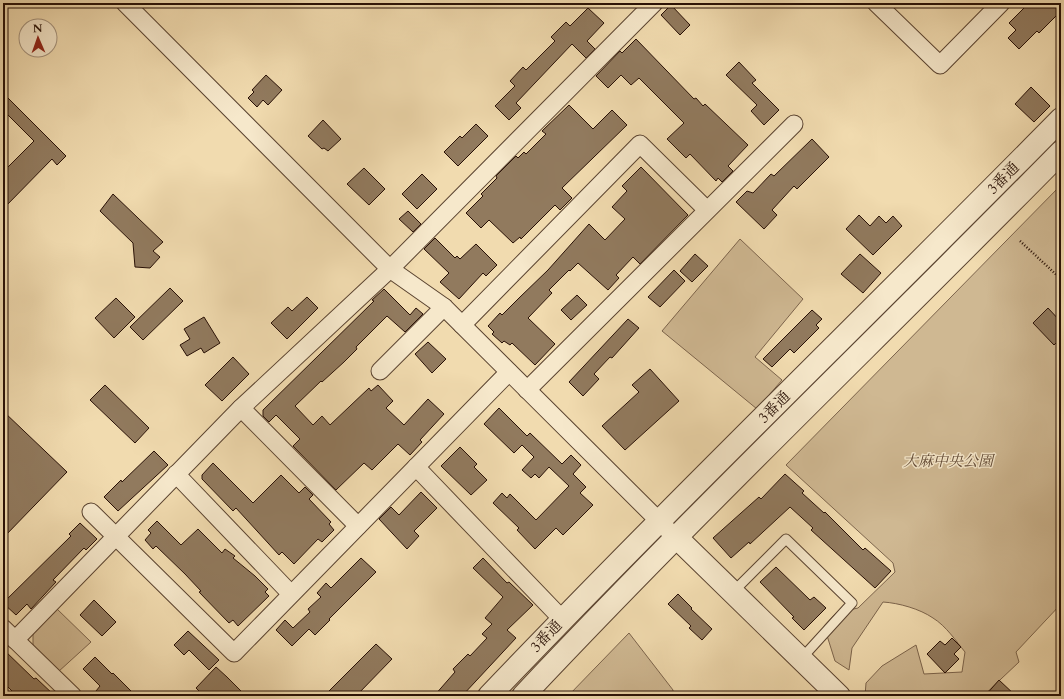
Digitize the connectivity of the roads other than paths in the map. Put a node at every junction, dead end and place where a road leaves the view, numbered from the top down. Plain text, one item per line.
1 (124, 3) edge
2 (654, 3) edge
3 (876, 3) edge
4 (1001, 3) edge
5 (1061, 119) edge
6 (794, 124) dead end
7 (1061, 152) edge
8 (707, 210) junction
9 (390, 269) junction
10 (444, 307) junction
11 (462, 325) junction
12 (380, 371) dead end
13 (509, 372) junction
14 (527, 390) junction
15 (241, 408) junction
16 (416, 467) junction
17 (176, 474) junction
18 (91, 512) dead end
19 (658, 522) junction
20 (358, 526) junction
21 (116, 536) junction
22 (676, 538) junction
23 (733, 592) junction
24 (292, 594) junction
25 (562, 619) junction
26 (9, 634) edge
27 (801, 659) junction
28 (73, 696) edge
29 (489, 696) edge
30 (523, 696) edge
31 (839, 696) edge

1 - 9 street
2 - 9 street
3 - 4 street
5 - 19 street, 3番通
6 - 8 street
7 - 22 street, 3番通
8 - 11 street
8 - 14 street
9 - 10 street
9 - 15 street
10 - 11 street
10 - 12 street
11 - 13 street
13 - 14 street
13 - 16 street
14 - 19 street
15 - 17 street
15 - 20 street
16 - 20 street
16 - 25 street
17 - 21 street
17 - 24 street
18 - 21 street
19 - 22 street
19 - 25 street, 3番通
20 - 24 street
21 - 24 street
21 - 26 street
22 - 23 street
22 - 30 street, 3番通
23 - 27 street
23 - 27 lane
25 - 29 street, 3番通
26 - 28 street
27 - 31 street

